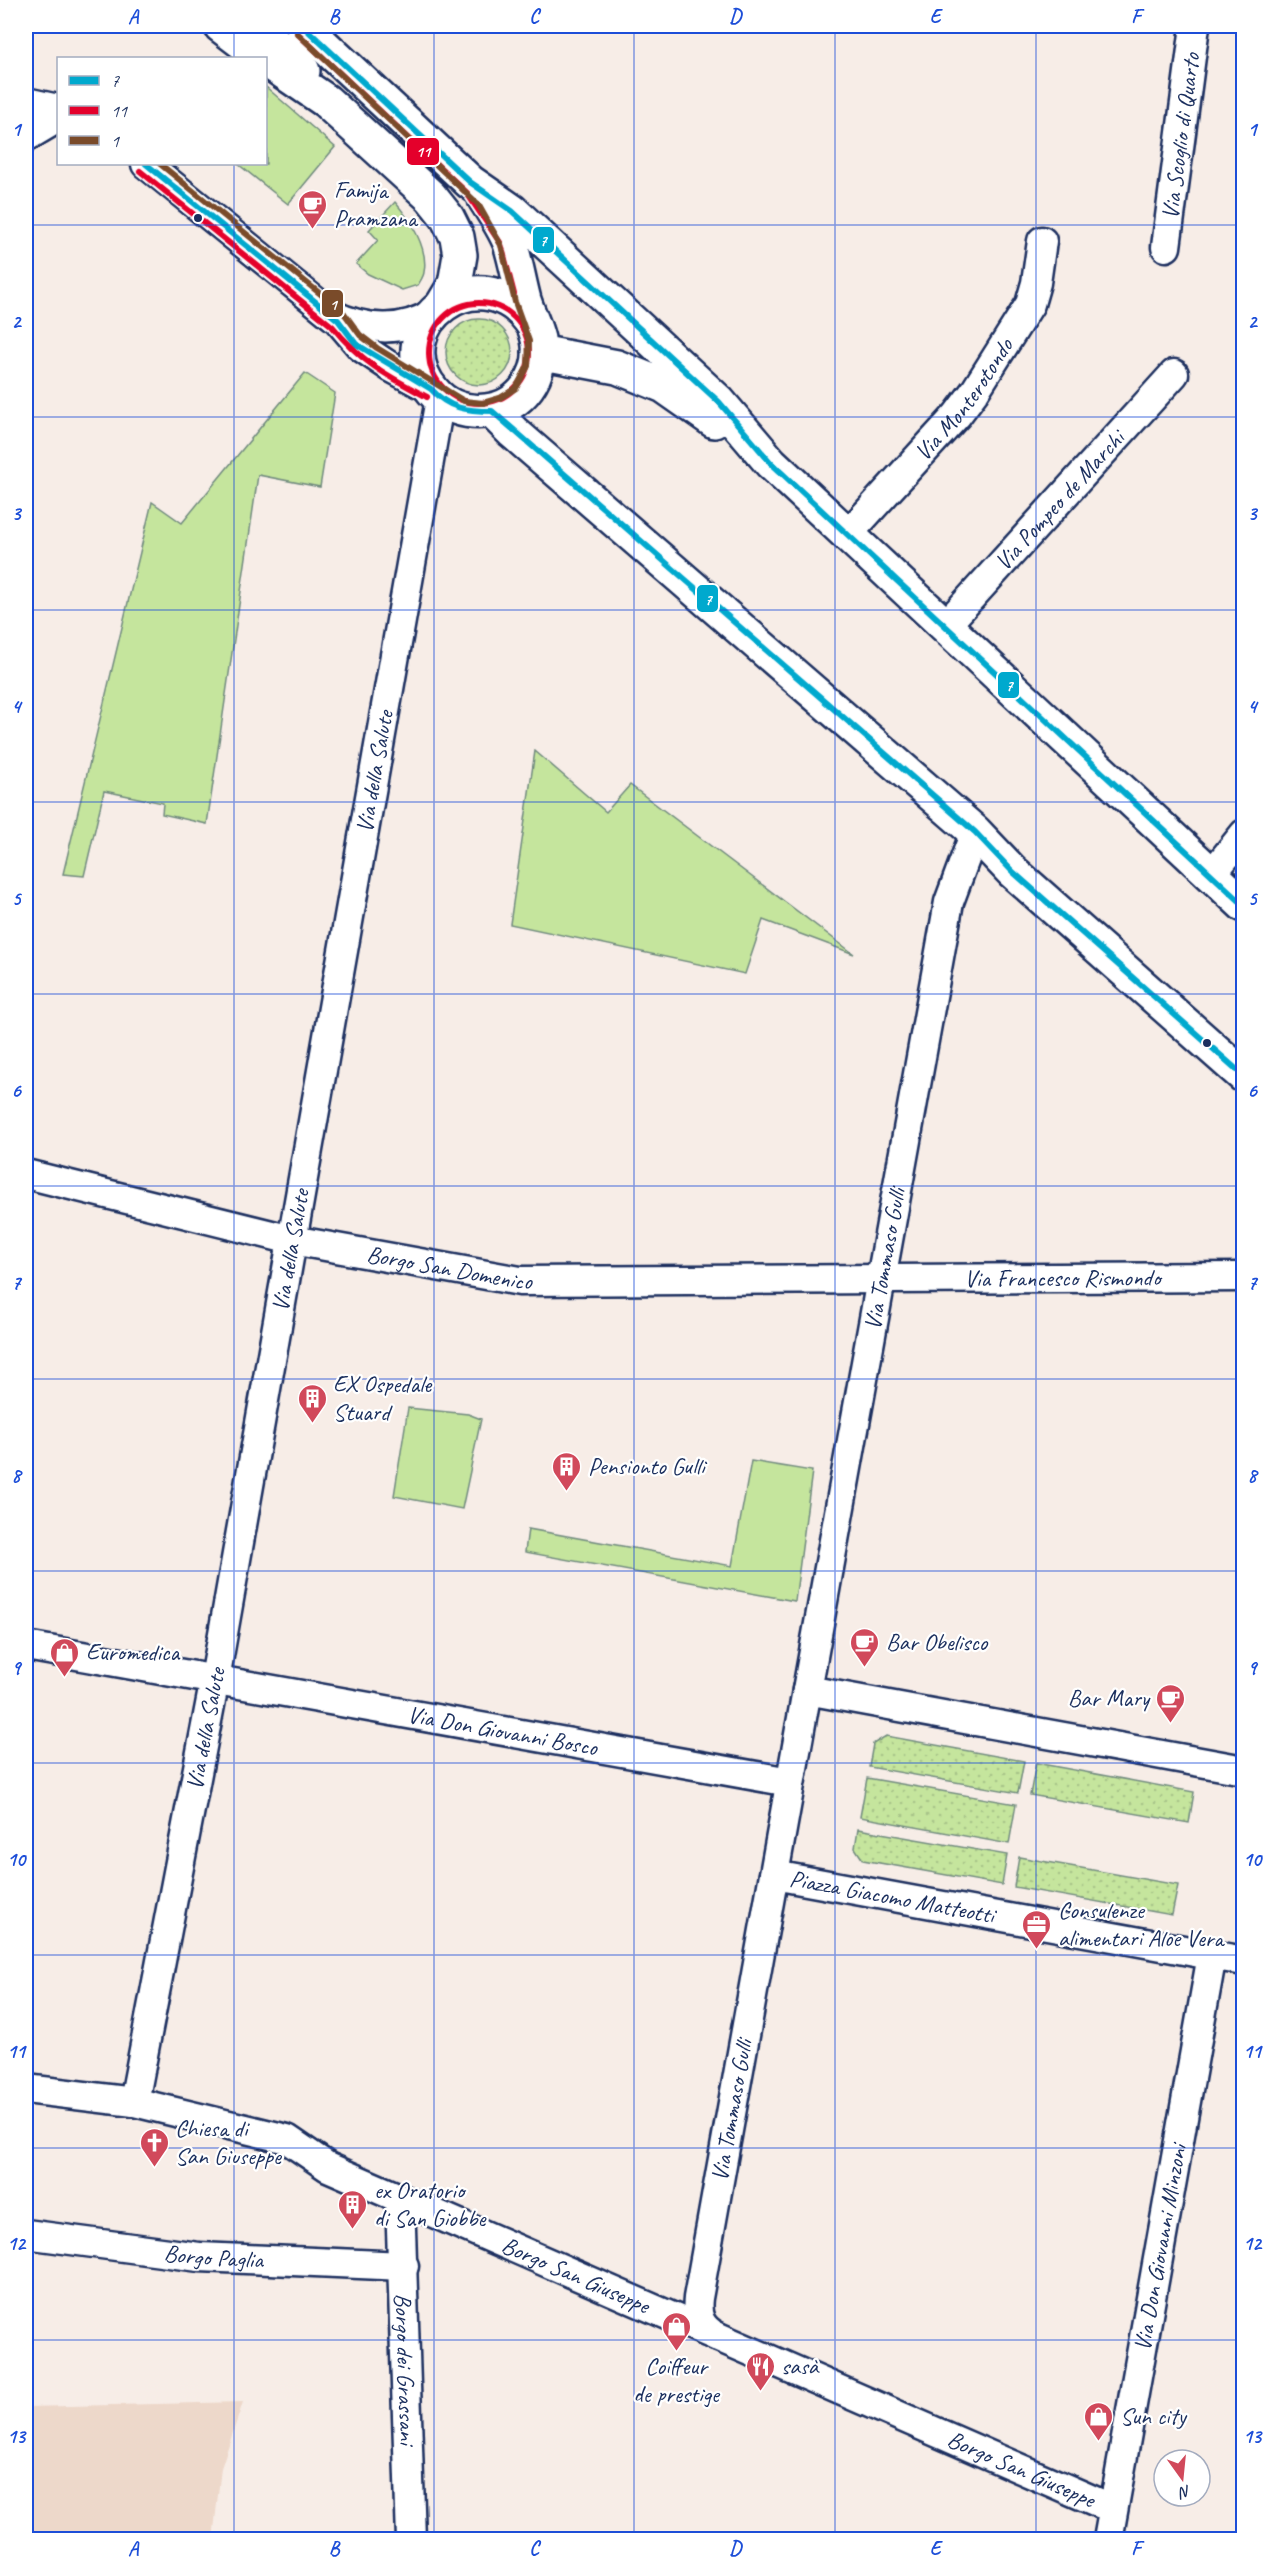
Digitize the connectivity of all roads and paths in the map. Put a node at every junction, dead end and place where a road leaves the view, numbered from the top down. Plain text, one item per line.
1 (221, 26) edge
2 (258, 26) edge
3 (303, 26) edge
4 (1195, 26) edge
5 (261, 57) edge
6 (267, 61) edge
7 (26, 102) edge
8 (333, 107) junction
9 (57, 109) edge
10 (57, 119) edge
11 (26, 137) edge
12 (147, 165) edge
13 (470, 182) junction
14 (1042, 241) dead end
15 (1166, 247) dead end
16 (438, 308) junction
17 (329, 313) junction
18 (536, 339) junction
19 (1174, 374) dead end
20 (435, 394) junction
21 (492, 411) junction
22 (771, 463) junction
23 (848, 534) junction
24 (945, 626) junction
25 (975, 832) junction
26 (1244, 834) edge
27 (1211, 875) junction
28 (1244, 905) edge
29 (1244, 1076) edge
30 (26, 1174) edge
31 (292, 1240) junction
32 (1244, 1277) edge
33 (881, 1278) junction
34 (26, 1647) edge
35 (215, 1679) junction
36 (807, 1690) junction
37 (1244, 1770) edge
38 (790, 1782) junction
39 (774, 1875) junction
40 (1212, 1955) junction
41 (1244, 1961) edge
42 (26, 2089) edge
43 (134, 2102) junction
44 (400, 2199) junction
45 (26, 2234) edge
46 (404, 2266) junction
47 (719, 2338) junction
48 (1113, 2509) junction
49 (411, 2540) edge
50 (1108, 2540) edge

1 - 5 main road
2 - 8 main road
3 - 13 main road
4 - 15 street, Via Scoglio di Quarto
6 - 8 main road
7 - 9 street
8 - 16 main road
10 - 11 street
12 - 17 street
13 - 18 main road
13 - 22 main road
14 - 23 street, Via Monterotondo
16 - 17 street
16 - 18 main road
16 - 20 main road
17 - 20 street
18 - 21 main road
18 - 22 main road
19 - 24 street, Via Pompeo de Marchi
20 - 21 main road
20 - 31 street, Via della Salute
21 - 25 main road
22 - 23 main road
23 - 24 main road
24 - 27 main road
25 - 29 main road
25 - 33 street, Via Tommaso Gulli
26 - 27 street
27 - 28 main road
30 - 31 street, Borgo San Domenico
31 - 33 street, Borgo San Domenico
31 - 35 street, Via della Salute
32 - 33 street, Via Francesco Rismondo
33 - 36 street, Via Tommaso Gulli
34 - 35 street, Via Don Giovanni Bosco
35 - 38 street, Via Don Giovanni Bosco
35 - 43 street, Via della Salute
36 - 37 street
36 - 38 street, Piazza Giacomo Matteotti
38 - 39 street, Piazza Giacomo Matteotti
39 - 40 street, Piazza Giacomo Matteotti
39 - 47 street, Via Tommaso Gulli
40 - 41 street, Piazza Giacomo Matteotti
40 - 48 street, Via Don Giovanni Minzoni
42 - 43 street, Borgo San Giuseppe
43 - 44 street, Borgo San Giuseppe
44 - 46 street, Borgo dei Grassani
44 - 47 street, Borgo San Giuseppe
45 - 46 street, Borgo Paglia
46 - 49 street, Borgo dei Grassani
47 - 48 street, Borgo San Giuseppe
48 - 50 street, Via Don Giovanni Minzoni

